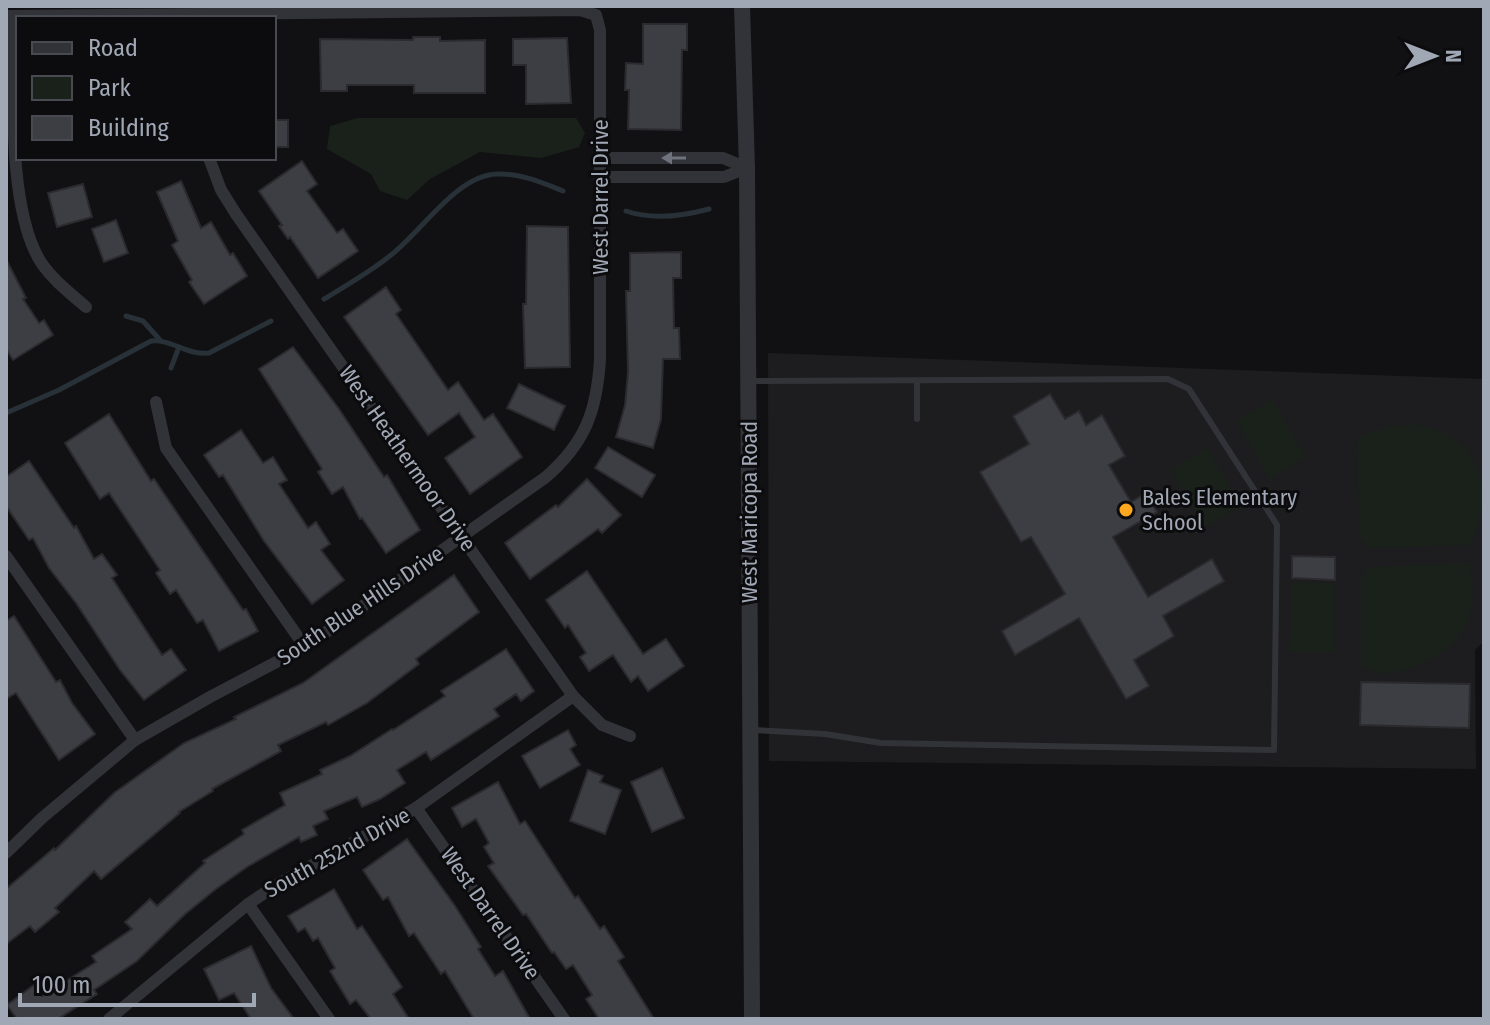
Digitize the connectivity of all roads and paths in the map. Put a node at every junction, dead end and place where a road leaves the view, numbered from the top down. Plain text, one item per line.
1 (742, 6) edge
2 (206, 13) edge
3 (9, 16) edge
4 (16, 151) edge
5 (599, 158) junction
6 (16, 160) edge
7 (210, 160) edge
8 (747, 168) junction
9 (599, 177) junction
10 (86, 307) dead end
11 (599, 380) joint
12 (748, 381) junction
13 (917, 381) junction
14 (156, 402) dead end
15 (917, 419) dead end
16 (463, 535) junction
17 (6, 556) edge
18 (305, 647) junction
19 (573, 696) junction
20 (750, 729) junction
21 (630, 736) dead end
22 (135, 740) junction
23 (416, 808) junction
24 (6, 853) edge
25 (248, 904) junction
26 (109, 1019) edge
27 (329, 1019) edge
28 (564, 1019) edge
29 (752, 1019) edge

1 - 8 street, West Maricopa Road
2 - 3 street
2 - 5 street, West Darrel Drive
3 - 4 street
8 -> 5 street
5 - 9 street, West Darrel Drive
6 - 10 street
7 - 16 street, West Heathermoor Drive
8 - 9 street
8 - 12 street, West Maricopa Road
9 - 11 street, West Darrel Drive
11 - 16 street, South Blue Hills Drive
12 - 13 lane
12 - 20 street, West Maricopa Road
13 - 15 lane
13 - 20 lane
14 - 18 street
16 - 18 street, South Blue Hills Drive
16 - 19 street, West Heathermoor Drive
17 - 22 street
18 - 22 street, South Blue Hills Drive
19 - 21 street, West Heathermoor Drive
19 - 23 street, South 252nd Drive
20 - 29 street, West Maricopa Road
22 - 24 street, South Blue Hills Drive
23 - 25 street, South 252nd Drive
23 - 28 street, West Darrel Drive
25 - 26 street, South 252nd Drive
25 - 27 street

